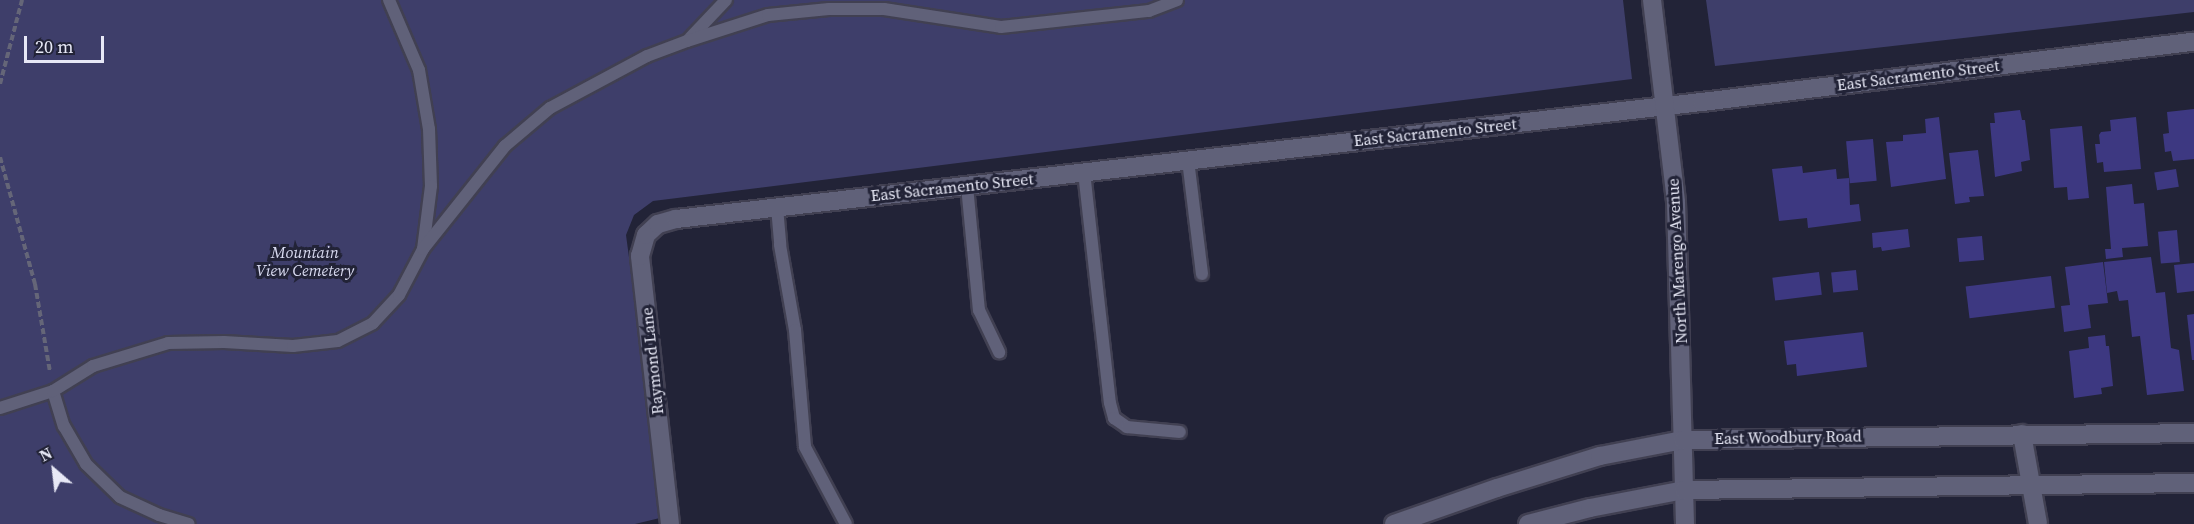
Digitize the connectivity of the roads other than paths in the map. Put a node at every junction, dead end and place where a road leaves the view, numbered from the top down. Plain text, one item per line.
1 (389, 0) edge
2 (726, 0) edge
3 (1177, 0) edge
4 (1652, 0) edge
5 (687, 40) junction
6 (2194, 42) edge
7 (1664, 106) junction
8 (1188, 160) junction
9 (1084, 172) junction
10 (967, 186) junction
11 (777, 207) junction
12 (676, 219) joint
13 (423, 249) junction
14 (1202, 274) dead end
15 (999, 352) dead end
16 (53, 391) junction
17 (0, 408) edge
18 (1179, 432) dead end
19 (2194, 433) edge
20 (2022, 434) junction
21 (1683, 440) junction
22 (2194, 483) edge
23 (2033, 485) junction
24 (1684, 490) junction
25 (189, 524) edge
26 (670, 524) edge
27 (846, 524) edge
28 (1394, 524) edge
29 (1528, 524) edge
30 (1685, 524) edge
31 (2038, 524) edge

1 - 13 lane
2 - 5 lane
3 - 5 lane
4 - 7 street, North Marengo Avenue
5 - 13 lane
6 - 7 street, East Sacramento Street
7 - 8 street, East Sacramento Street
7 - 21 street, North Marengo Avenue
8 - 9 street, East Sacramento Street
8 - 14 lane
9 - 10 street, East Sacramento Street
9 - 18 lane
10 - 11 street, East Sacramento Street
10 - 15 lane
11 - 12 street, East Sacramento Street
11 - 27 lane
12 - 26 street, Raymond Lane
13 - 16 lane
16 - 17 lane
16 - 25 lane
19 - 20 street, East Woodbury Road
20 - 21 street, East Woodbury Road
20 - 23 street
21 - 24 street, North Marengo Avenue
21 - 28 street, East Woodbury Road
22 - 23 street
23 - 24 street
23 - 31 street
24 - 29 street
24 - 30 street, North Marengo Avenue

